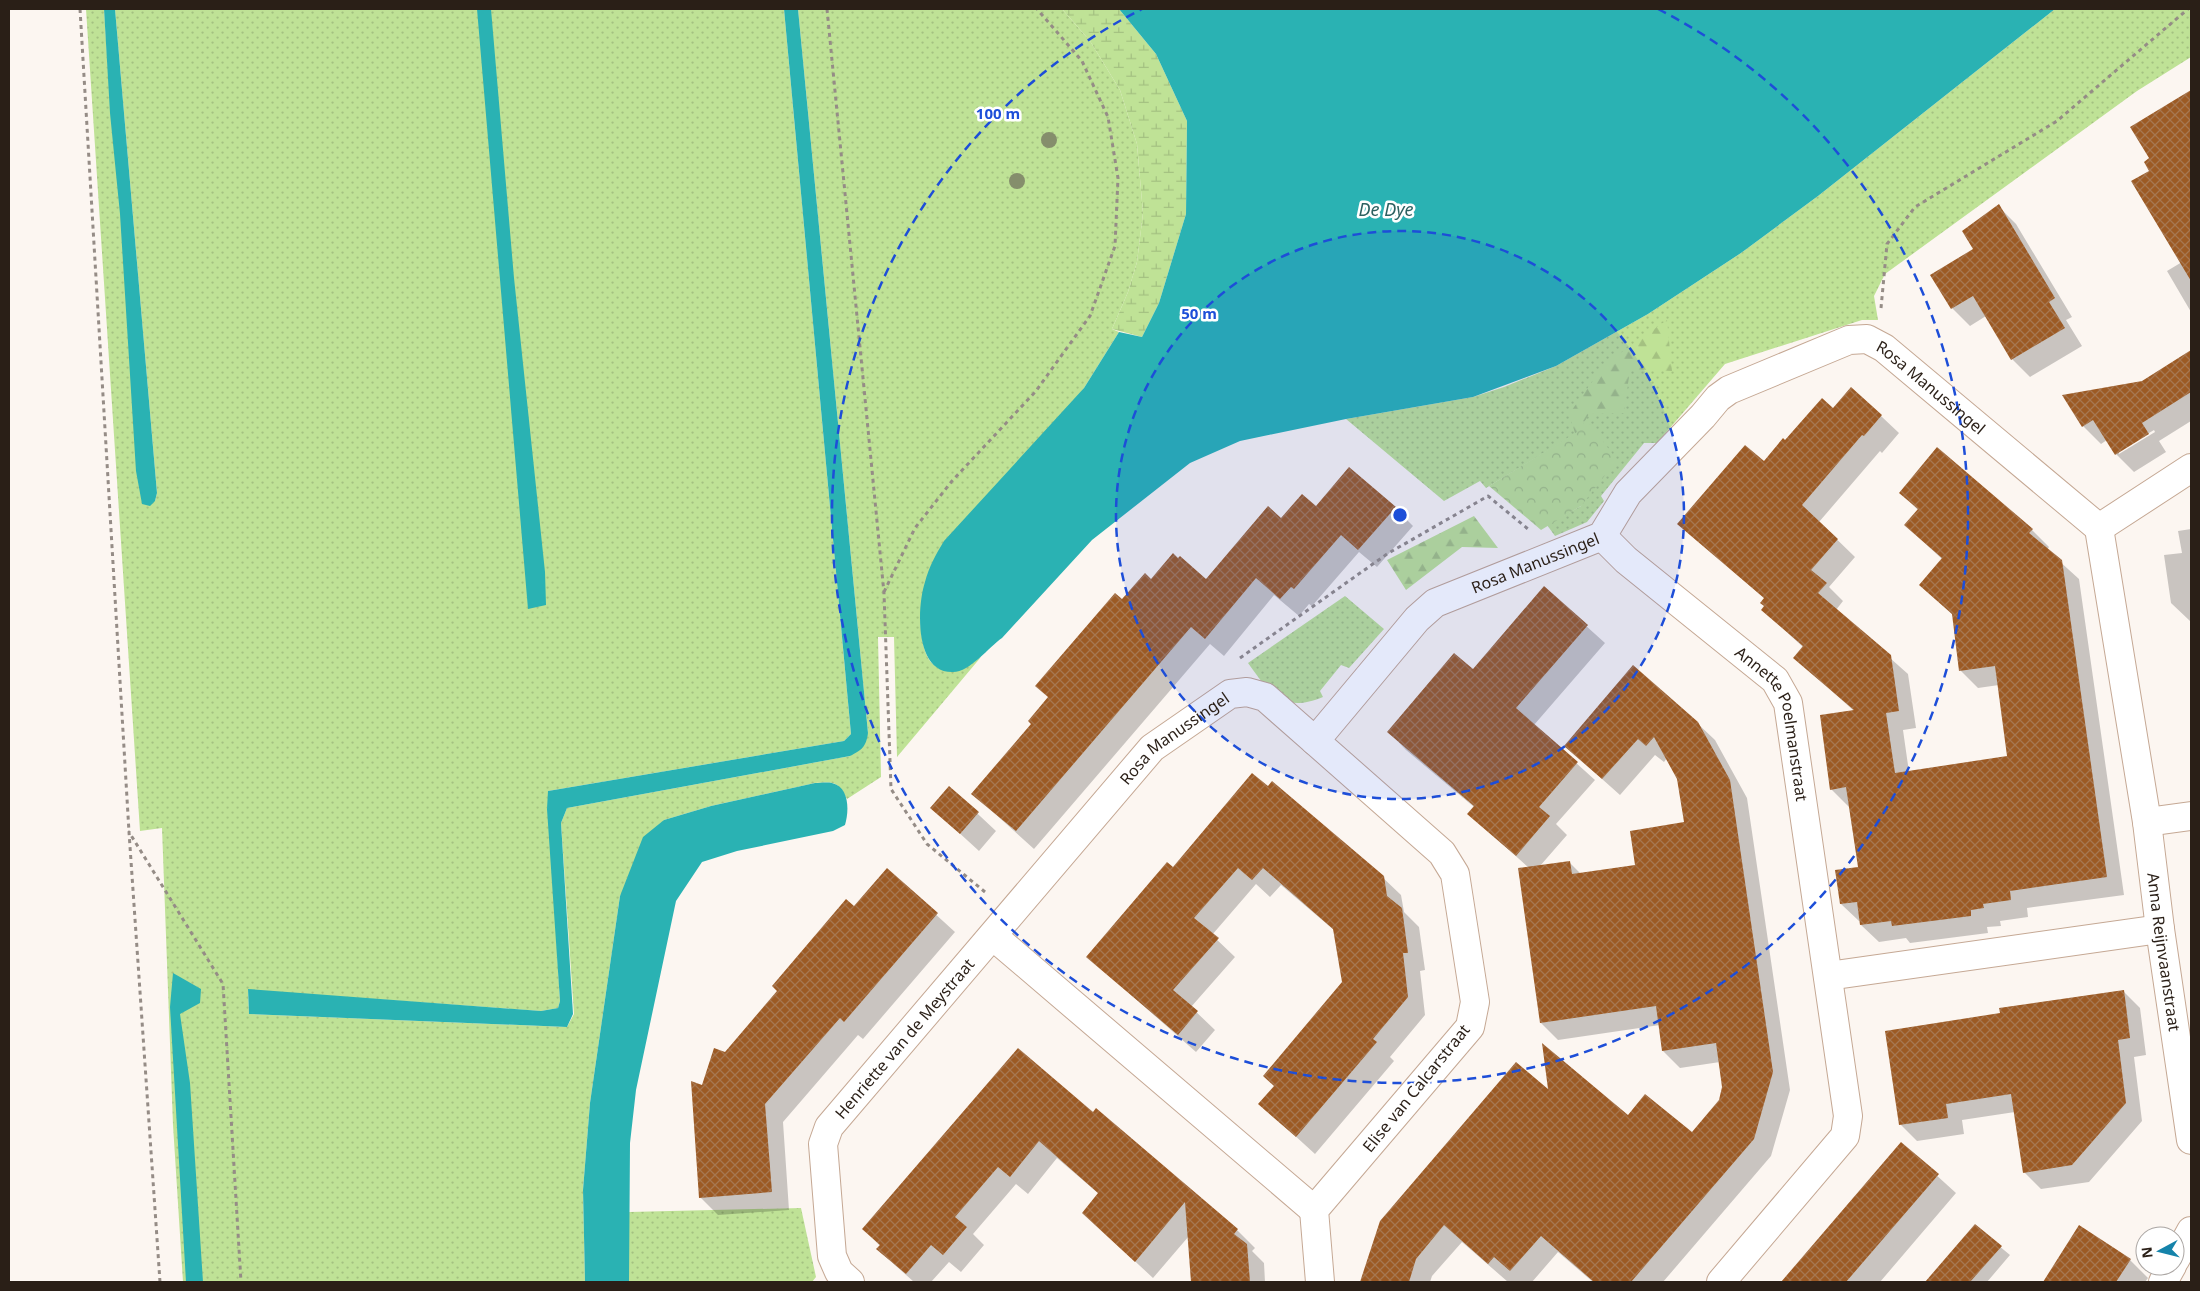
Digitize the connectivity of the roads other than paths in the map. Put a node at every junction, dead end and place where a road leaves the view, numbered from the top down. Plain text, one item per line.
1 (2191, 468) edge
2 (2100, 528) junction
3 (1602, 536) junction
4 (1315, 741) junction
5 (2191, 816) edge
6 (2147, 822) junction
7 (2160, 929) junction
8 (993, 936) junction
9 (1828, 976) junction
10 (2191, 1140) edge
11 (1314, 1210) junction
12 (850, 1282) edge
13 (1320, 1282) edge
14 (1721, 1282) edge

1 - 2 street
2 - 3 street, Rosa Manussingel
2 - 6 street, Anna Reijnvaanstraat
3 - 4 street, Rosa Manussingel
3 - 9 street, Annette Poelmanstraat
4 - 8 street, Rosa Manussingel
4 - 11 street, Elise van Calcarstraat
5 - 6 street
6 - 7 street, Anna Reijnvaanstraat
7 - 9 street
7 - 10 street, Anna Reijnvaanstraat
8 - 11 street
8 - 12 street, Henriette van de Meystraat
9 - 14 street, Annette Poelmanstraat
11 - 13 street

